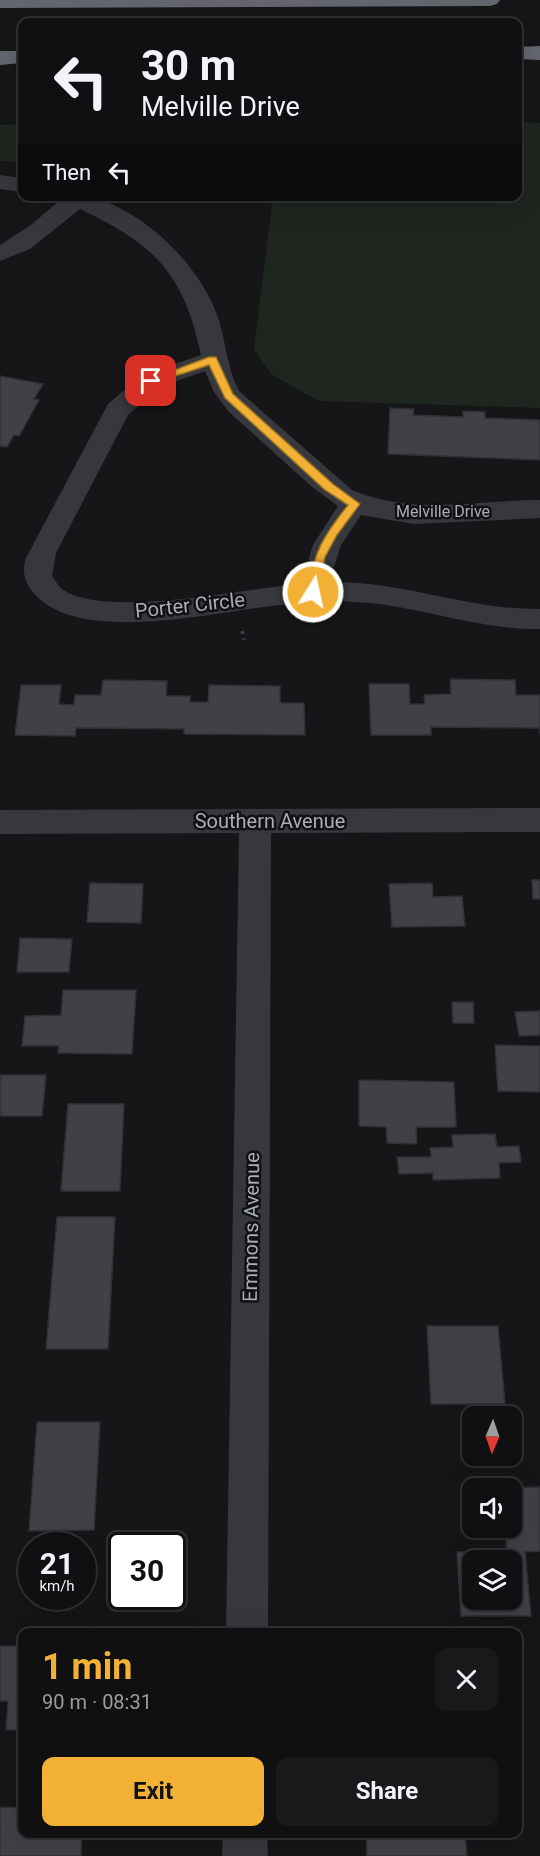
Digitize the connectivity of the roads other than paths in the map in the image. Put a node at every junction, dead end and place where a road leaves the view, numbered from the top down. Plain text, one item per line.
1 (490, 0) edge
2 (0, 2) edge
3 (522, 53) edge
4 (540, 53) edge
5 (0, 56) edge
6 (18, 56) edge
7 (0, 182) edge
8 (18, 184) edge
9 (67, 201) edge
10 (77, 201) edge
11 (0, 254) edge
12 (212, 360) junction
13 (355, 504) junction
14 (540, 509) edge
15 (313, 592) junction
16 (540, 619) edge
17 (540, 820) edge
18 (255, 821) junction
19 (0, 822) edge
20 (247, 1628) edge
21 (245, 1838) edge
22 (245, 1856) edge

1 - 2 highway
3 - 4 highway
5 - 6 highway
7 - 8 street
9 - 11 street
10 - 12 street, Melville Drive
12 - 13 street, Melville Drive
12 - 15 street, Porter Circle
13 - 14 street, Melville Drive
13 - 15 street
15 - 16 street, Porter Circle
17 - 18 street, Southern Avenue
18 - 19 street, Southern Avenue
18 - 20 street, Emmons Avenue
21 - 22 street

